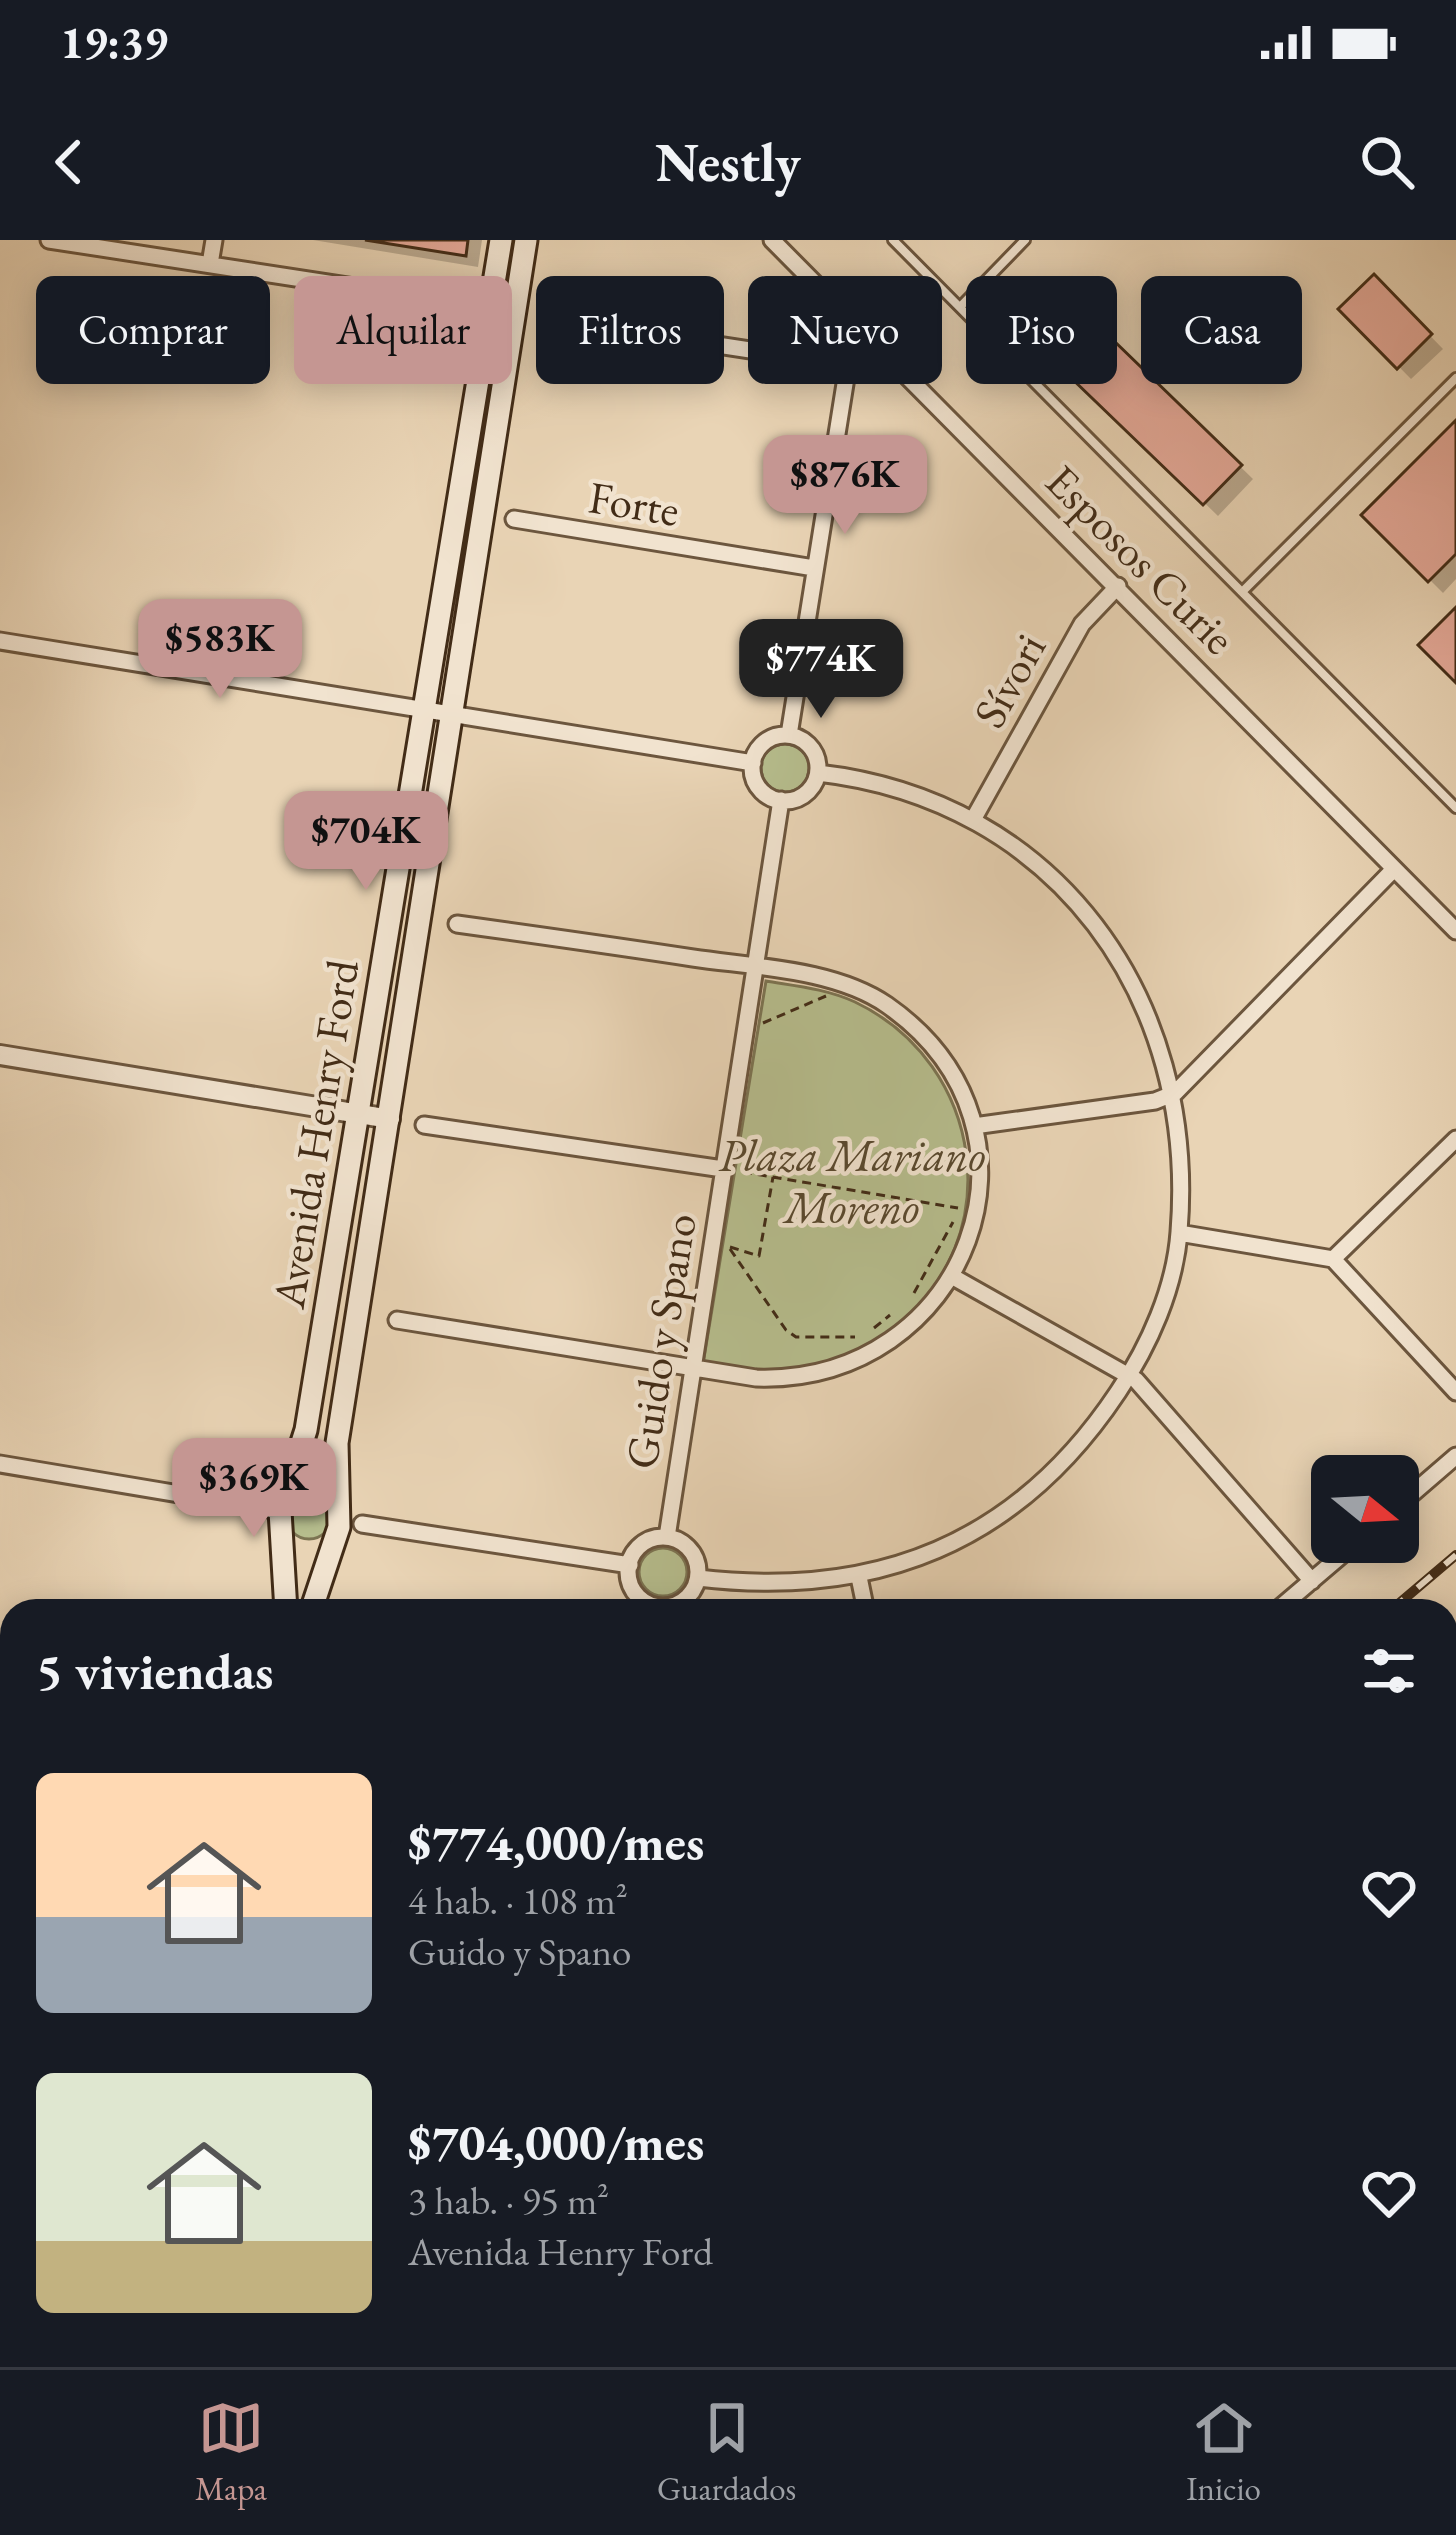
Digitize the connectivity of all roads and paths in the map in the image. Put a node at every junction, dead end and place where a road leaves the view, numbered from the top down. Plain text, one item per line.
1 (49, 240) edge
2 (214, 240) edge
3 (501, 240) edge
4 (526, 240) edge
5 (772, 240) edge
6 (893, 240) edge
7 (1025, 240) edge
8 (210, 264) junction
9 (495, 276) edge
10 (808, 276) edge
11 (294, 277) edge
12 (960, 307) junction
13 (514, 312) joint
14 (1456, 378) edge
15 (478, 384) edge
16 (845, 384) edge
17 (917, 384) edge
18 (514, 519) dead end
19 (814, 568) junction
20 (1118, 586) junction
21 (1242, 592) junction
22 (0, 641) edge
23 (426, 707) junction
24 (452, 717) junction
25 (789, 735) junction
26 (753, 763) junction
27 (818, 772) junction
28 (781, 800) junction
29 (1456, 808) edge
30 (974, 818) junction
31 (1394, 869) junction
32 (458, 924) dead end
33 (1456, 932) edge
34 (755, 967) junction
35 (846, 987) junction
36 (745, 1031) junction
37 (0, 1055) edge
38 (1175, 1093) junction
39 (358, 1114) junction
40 (390, 1119) junction
41 (424, 1125) dead end
42 (974, 1126) junction
43 (1456, 1139) edge
44 (723, 1169) junction
45 (774, 1176) junction
46 (961, 1190) dead end
47 (959, 1208) junction
48 (1179, 1233) junction
49 (1333, 1259) junction
50 (955, 1278) junction
51 (908, 1302) dead end
52 (893, 1313) dead end
53 (397, 1320) dead end
54 (691, 1366) junction
55 (1129, 1375) junction
56 (1456, 1392) edge
57 (1456, 1456) edge
58 (0, 1464) edge
59 (1419, 1488) edge
60 (338, 1495) junction
61 (284, 1501) junction
62 (362, 1524) dead end
63 (667, 1537) junction
64 (285, 1540) junction
65 (332, 1540) junction
66 (1333, 1563) edge
67 (630, 1565) junction
68 (859, 1577) junction
69 (698, 1578) junction
70 (1312, 1581) junction
71 (286, 1599) edge
72 (314, 1599) edge
73 (643, 1599) edge
74 (681, 1599) edge
75 (864, 1599) edge
76 (1290, 1599) edge

1 - 8 street
2 - 8 street
3 - 9 main road, Avenida Henry Ford
4 - 13 main road, Avenida Henry Ford
5 - 10 street, Esposos Curie
6 - 12 lane
7 - 12 lane
8 - 11 street
12 - 21 lane
13 - 24 main road, Avenida Henry Ford
14 - 21 lane
15 - 23 main road, Avenida Henry Ford
16 - 19 street
17 - 20 street, Esposos Curie
18 - 19 street, Forte
19 - 25 street
20 - 30 street, Sívori
20 - 31 street, Esposos Curie
21 - 29 lane
22 - 23 street
23 - 24 street
23 - 39 main road, Avenida Henry Ford
24 - 26 street
24 - 40 main road, Avenida Henry Ford
25 - 26 street
25 - 27 street
26 - 28 street
27 - 28 street
27 - 30 street
28 - 34 street, Guido y Spano
30 - 38 street
31 - 33 street, Esposos Curie
31 - 38 street
32 - 34 street
34 - 35 street
34 - 36 street, Guido y Spano
35 - 36 path
35 - 42 street
36 - 44 street, Guido y Spano
37 - 39 street
38 - 42 street
38 - 48 street
39 - 40 street
39 - 61 main road, Avenida Henry Ford
40 - 60 main road, Avenida Henry Ford
41 - 44 street
42 - 50 street
43 - 49 street
44 - 45 path
44 - 54 street, Guido y Spano
45 - 47 path
45 - 52 path
46 - 47 path
47 - 51 path
48 - 49 street
48 - 55 street
49 - 56 street
50 - 54 street
50 - 55 street
53 - 54 street
54 - 63 street, Guido y Spano
55 - 68 street
55 - 70 street
57 - 59 street
58 - 61 street
60 - 61 main road
60 - 65 main road, Avenida Henry Ford
61 - 64 main road, Avenida Henry Ford
62 - 67 street
63 - 67 street
63 - 69 street
64 - 65 main road
64 - 71 main road, Avenida Henry Ford
65 - 72 main road, Avenida Henry Ford
66 - 70 street
67 - 73 street
68 - 69 street
68 - 75 street
69 - 74 street
70 - 76 street

